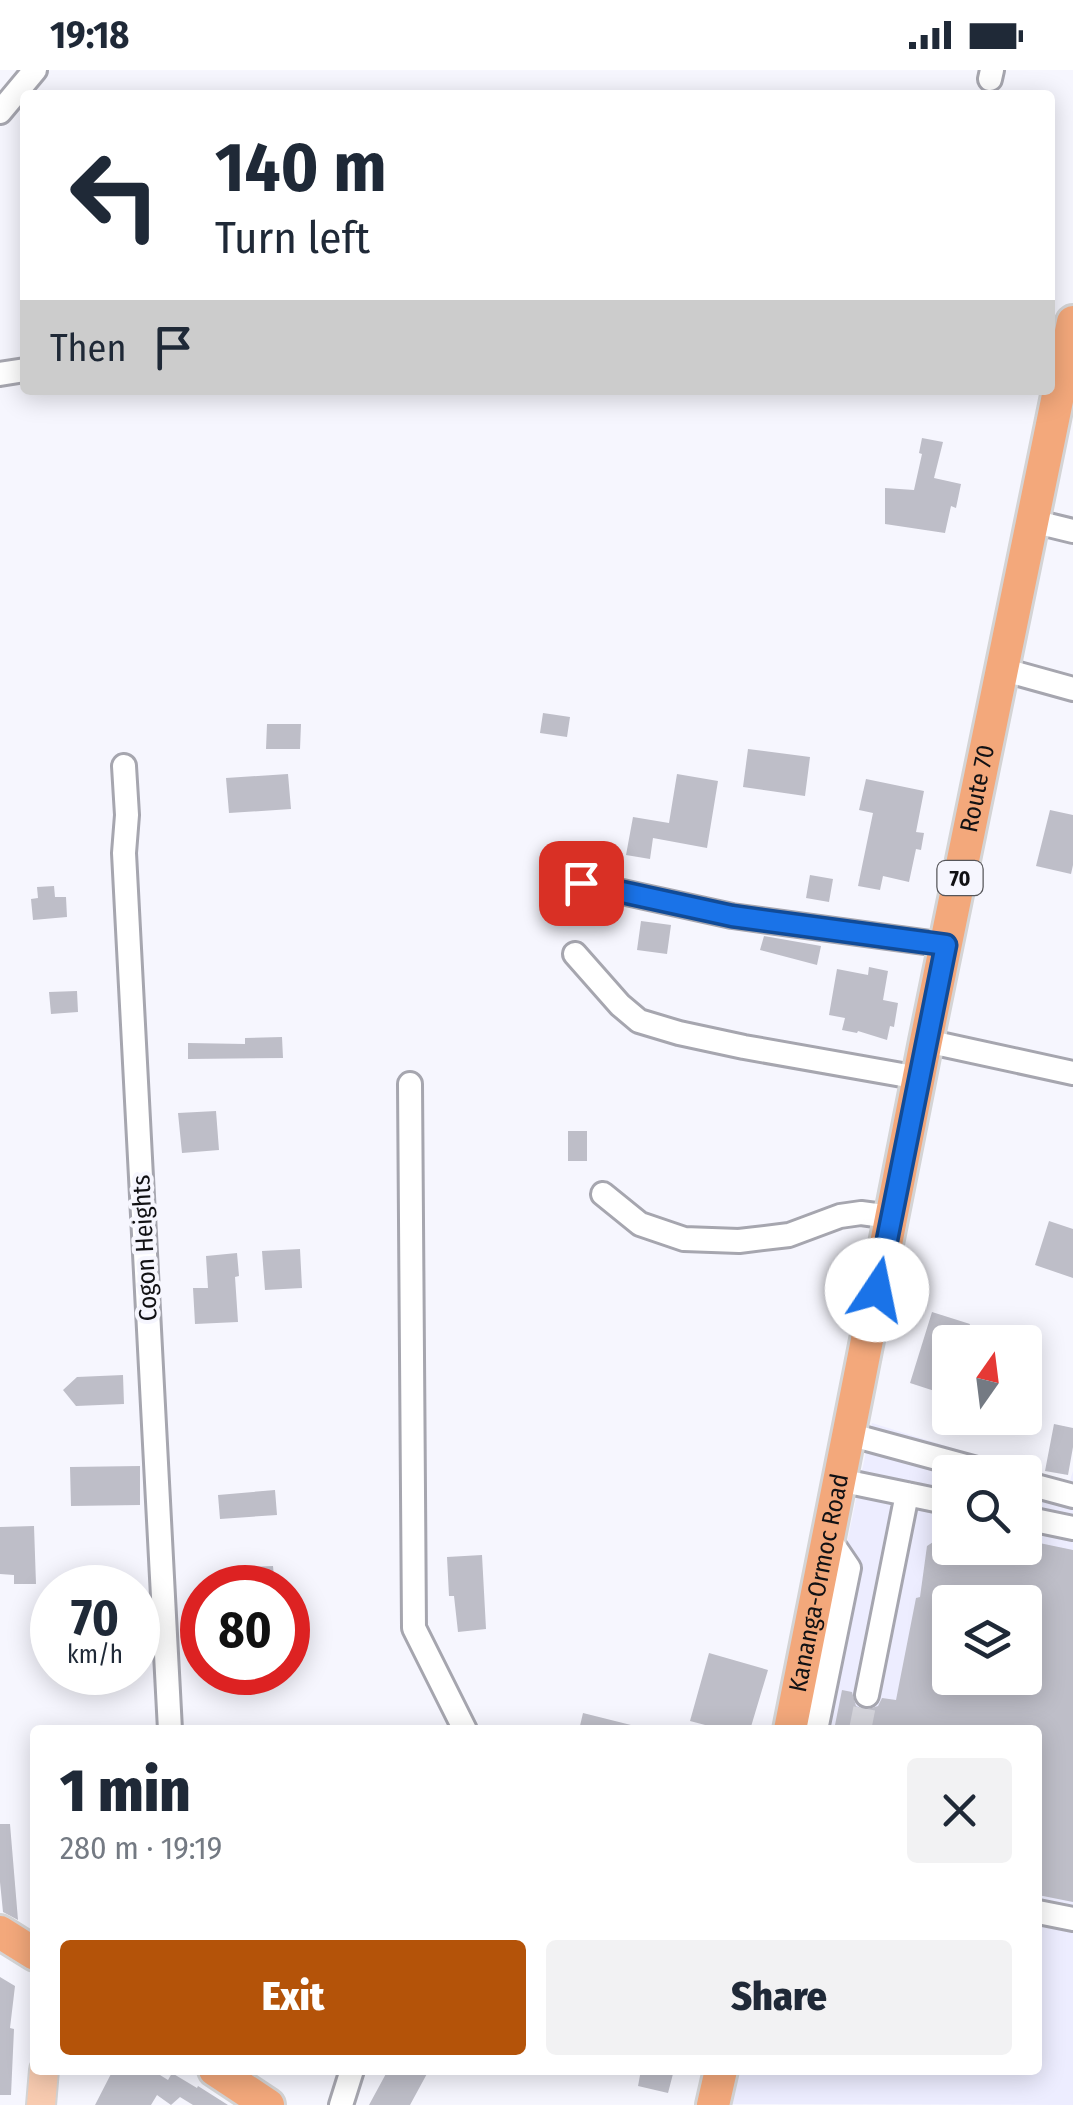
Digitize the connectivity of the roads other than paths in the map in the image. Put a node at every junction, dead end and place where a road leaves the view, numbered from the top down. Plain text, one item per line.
1 (35, 70) edge
2 (0, 112) edge
3 (1071, 342) edge
4 (1032, 521) junction
5 (1073, 530) edge
6 (1001, 669) junction
7 (1073, 689) edge
8 (124, 766) dead end
9 (581, 883) dead end
10 (946, 945) junction
11 (575, 954) dead end
12 (926, 1041) junction
13 (1073, 1074) edge
14 (918, 1078) junction
15 (410, 1084) dead end
16 (604, 1194) dead end
17 (891, 1217) junction
18 (848, 1434) junction
19 (932, 1457) edge
20 (839, 1480) junction
21 (1042, 1488) edge
22 (907, 1494) junction
23 (1073, 1496) edge
24 (932, 1499) edge
25 (1042, 1522) edge
26 (1073, 1528) edge
27 (828, 1537) junction
28 (866, 1695) tunnel mouth
29 (170, 1725) edge
30 (462, 1725) edge
31 (791, 1725) edge
32 (817, 1725) edge
33 (1042, 1913) edge
34 (1073, 1919) edge
35 (0, 1932) edge
36 (30, 1951) edge
37 (44, 2075) edge
38 (222, 2075) edge
39 (350, 2075) edge
40 (720, 2075) edge
41 (41, 2105) edge
42 (268, 2105) edge
43 (341, 2105) edge
44 (713, 2105) edge

1 - 2 street
3 - 4 highway, Route 70 / 70
4 - 5 street
4 - 6 highway, Route 70 / 70
6 - 7 street
6 - 10 highway, Route 70 / 70
8 - 29 street, Cogon Heights
9 - 10 street
10 - 12 highway, Route 70 / 70
11 - 14 street
12 - 13 street
12 - 14 highway, Route 70 / 70
14 - 17 highway, Route 70 / 70
15 - 30 street
16 - 17 street
17 - 18 highway, Route 70 / 70
18 - 19 street
18 - 20 highway, Kananga-Ormoc Road / 70
20 - 22 street
20 - 27 highway, Kananga-Ormoc Road / 70
21 - 23 street
22 - 24 street
22 - 28 street
25 - 26 street
27 - 31 highway, Kananga-Ormoc Road / 70
27 - 32 street
33 - 34 street
35 - 36 highway
37 - 41 main road
38 - 42 highway
39 - 43 street
40 - 44 highway

